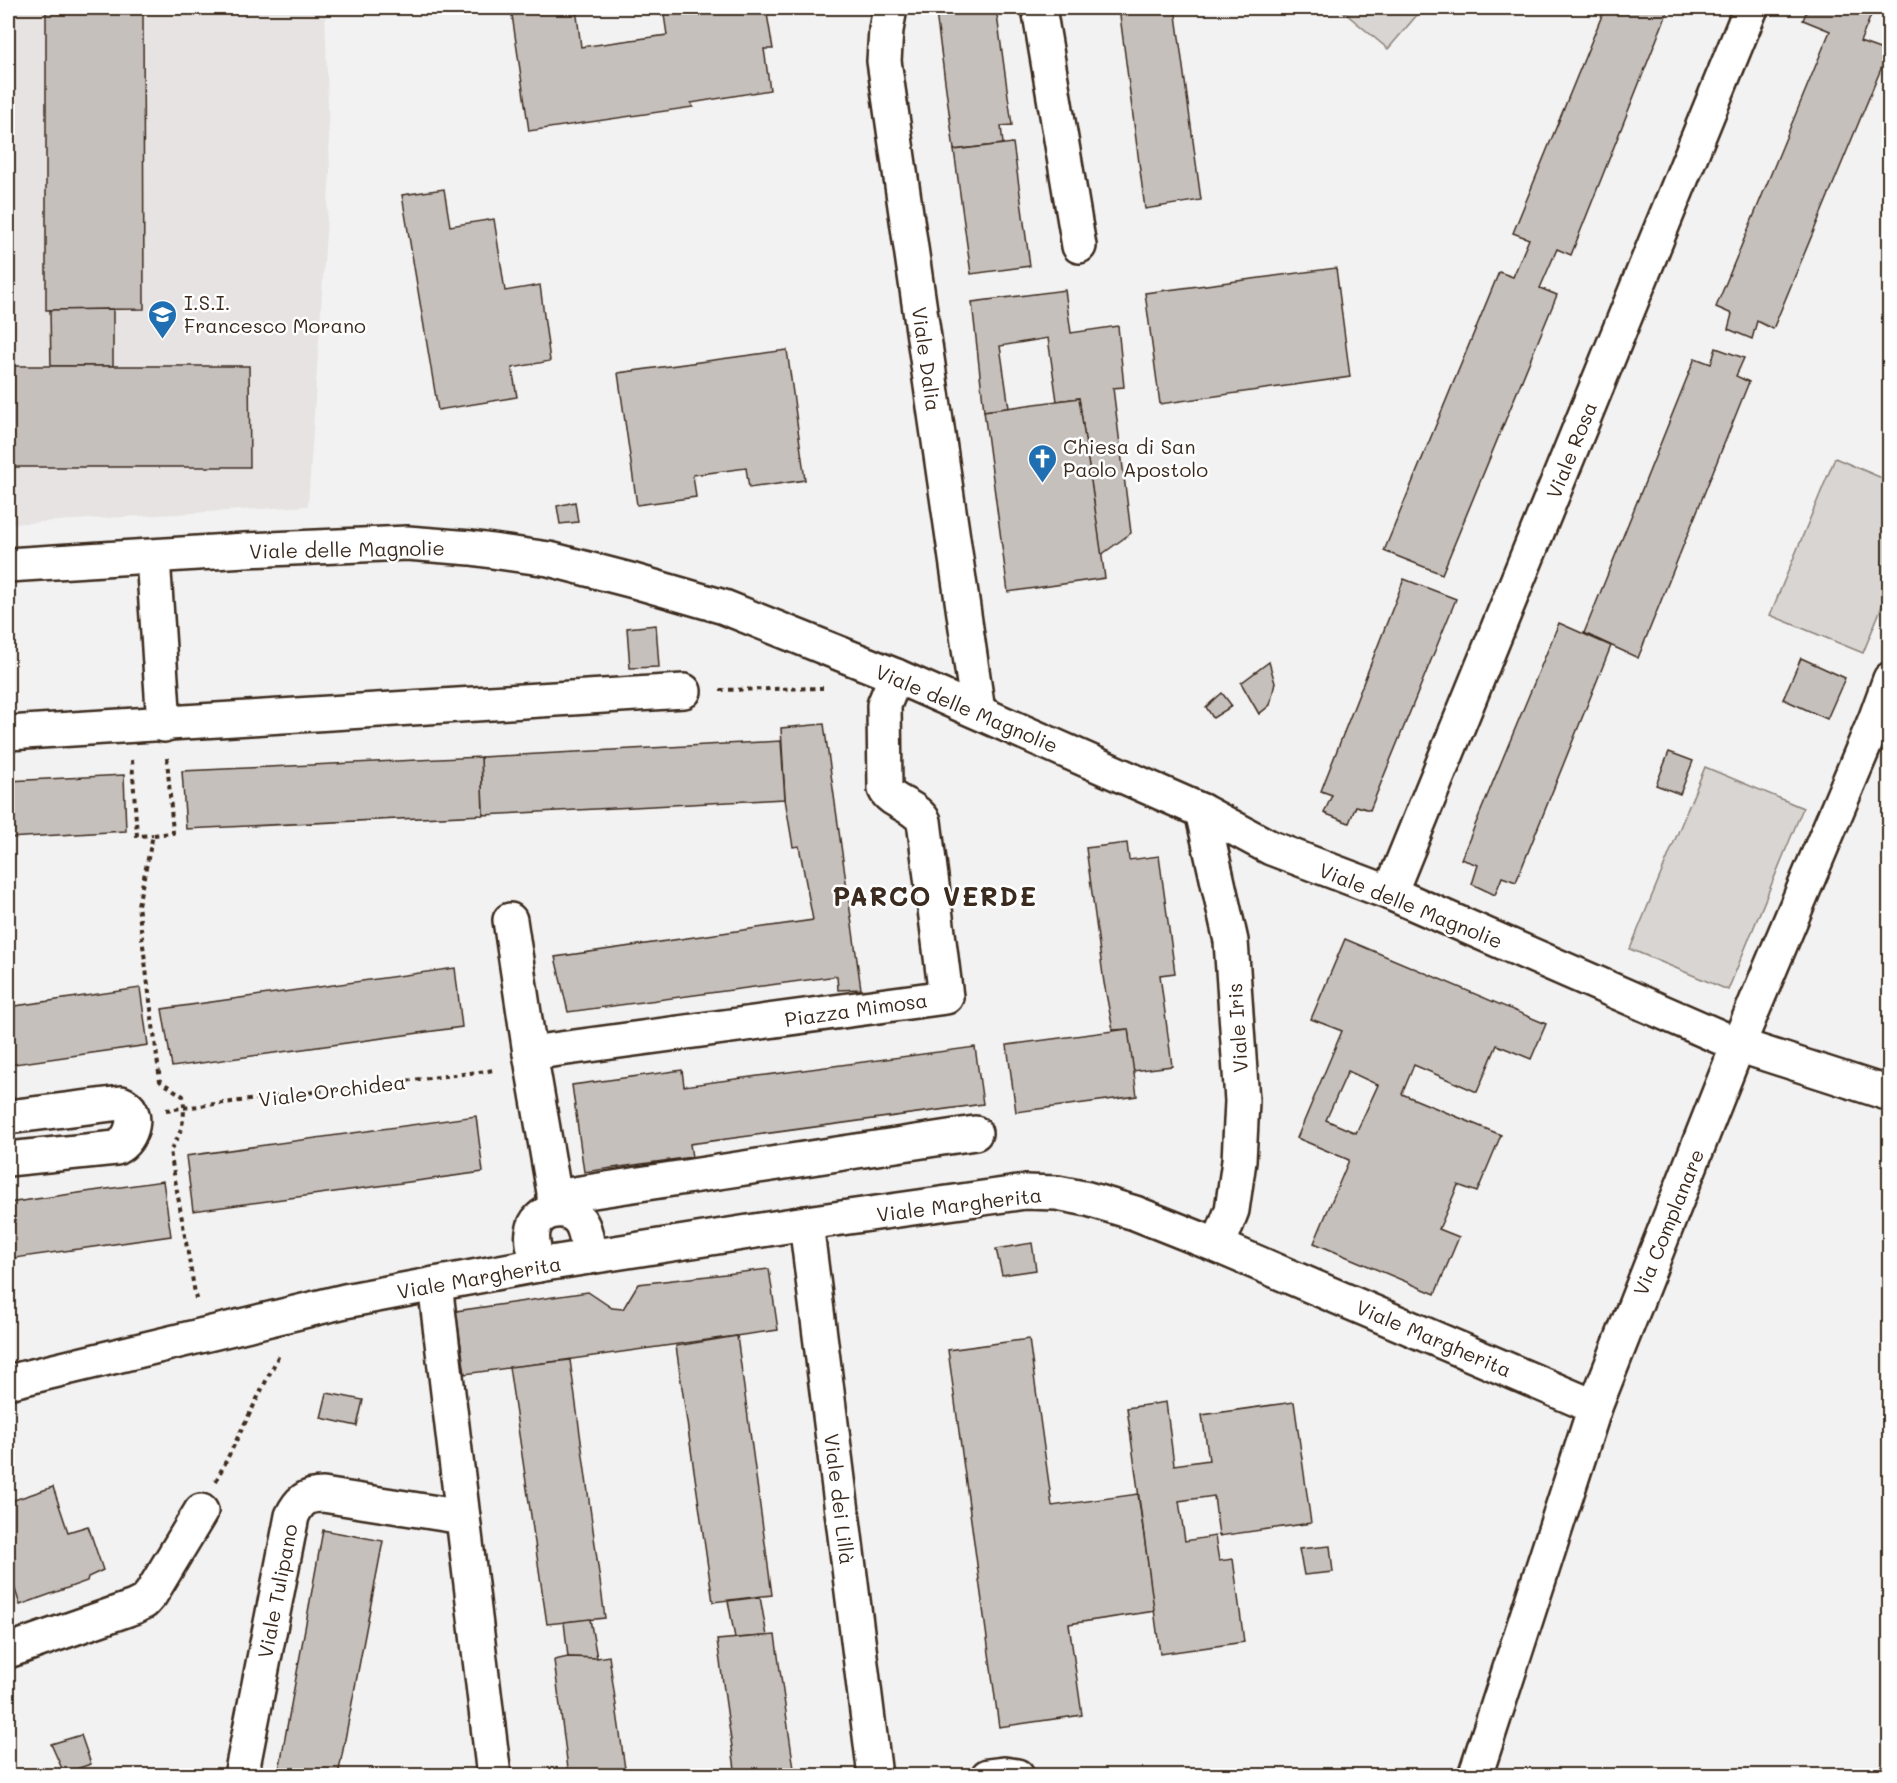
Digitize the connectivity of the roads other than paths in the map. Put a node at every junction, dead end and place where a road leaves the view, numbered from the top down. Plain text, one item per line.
1 (890, 8) edge
2 (1039, 8) edge
3 (1751, 8) edge
4 (1079, 246) dead end
5 (153, 557) junction
6 (8, 565) edge
7 (896, 676) junction
8 (1890, 679) edge
9 (684, 691) road end
10 (978, 711) junction
11 (164, 725) junction
12 (8, 733) edge
13 (1202, 811) junction
14 (1390, 893) junction
15 (510, 920) dead end
16 (1738, 1045) junction
17 (531, 1059) junction
18 (1890, 1094) edge
19 (8, 1117) edge
20 (975, 1133) dead end
21 (8, 1159) edge
22 (556, 1204) junction
23 (806, 1223) junction
24 (1218, 1246) junction
25 (589, 1257) junction
26 (538, 1265) junction
27 (435, 1284) junction
28 (8, 1383) edge
29 (1595, 1407) junction
30 (201, 1511) road end
31 (463, 1517) junction
32 (8, 1651) edge
33 (241, 1776) edge
34 (494, 1776) edge
35 (874, 1776) edge
36 (988, 1776) edge
37 (1017, 1776) edge
38 (1474, 1776) edge

1 - 10 street, Viale Dalia
2 - 4 street
3 - 14 street, Viale Rosa
5 - 6 street, Viale delle Magnolie
5 - 7 street, Viale delle Magnolie
5 - 11 street
7 - 10 street, Viale delle Magnolie
7 - 17 street, Piazza Mimosa
8 - 16 street, Via Complanare
9 - 11 street
10 - 13 street, Viale delle Magnolie
11 - 12 street
13 - 14 street, Viale delle Magnolie
13 - 24 street, Viale Iris
14 - 16 street, Viale delle Magnolie
15 - 17 street
16 - 18 street, Viale delle Magnolie
16 - 29 street, Via Complanare
17 - 22 street
19 - 21 street
20 - 22 street
22 - 25 street
22 - 26 street
23 - 24 street, Viale Margherita
23 - 25 street, Viale Margherita
23 - 35 street, Viale dei Lillà
24 - 29 street, Viale Margherita
25 - 26 street, Viale Margherita
26 - 27 street, Viale Margherita
27 - 28 street, Viale Margherita
27 - 31 street
29 - 38 street, Via Complanare
30 - 32 street
31 - 33 street, Viale Tulipano
31 - 34 street
36 - 37 street

